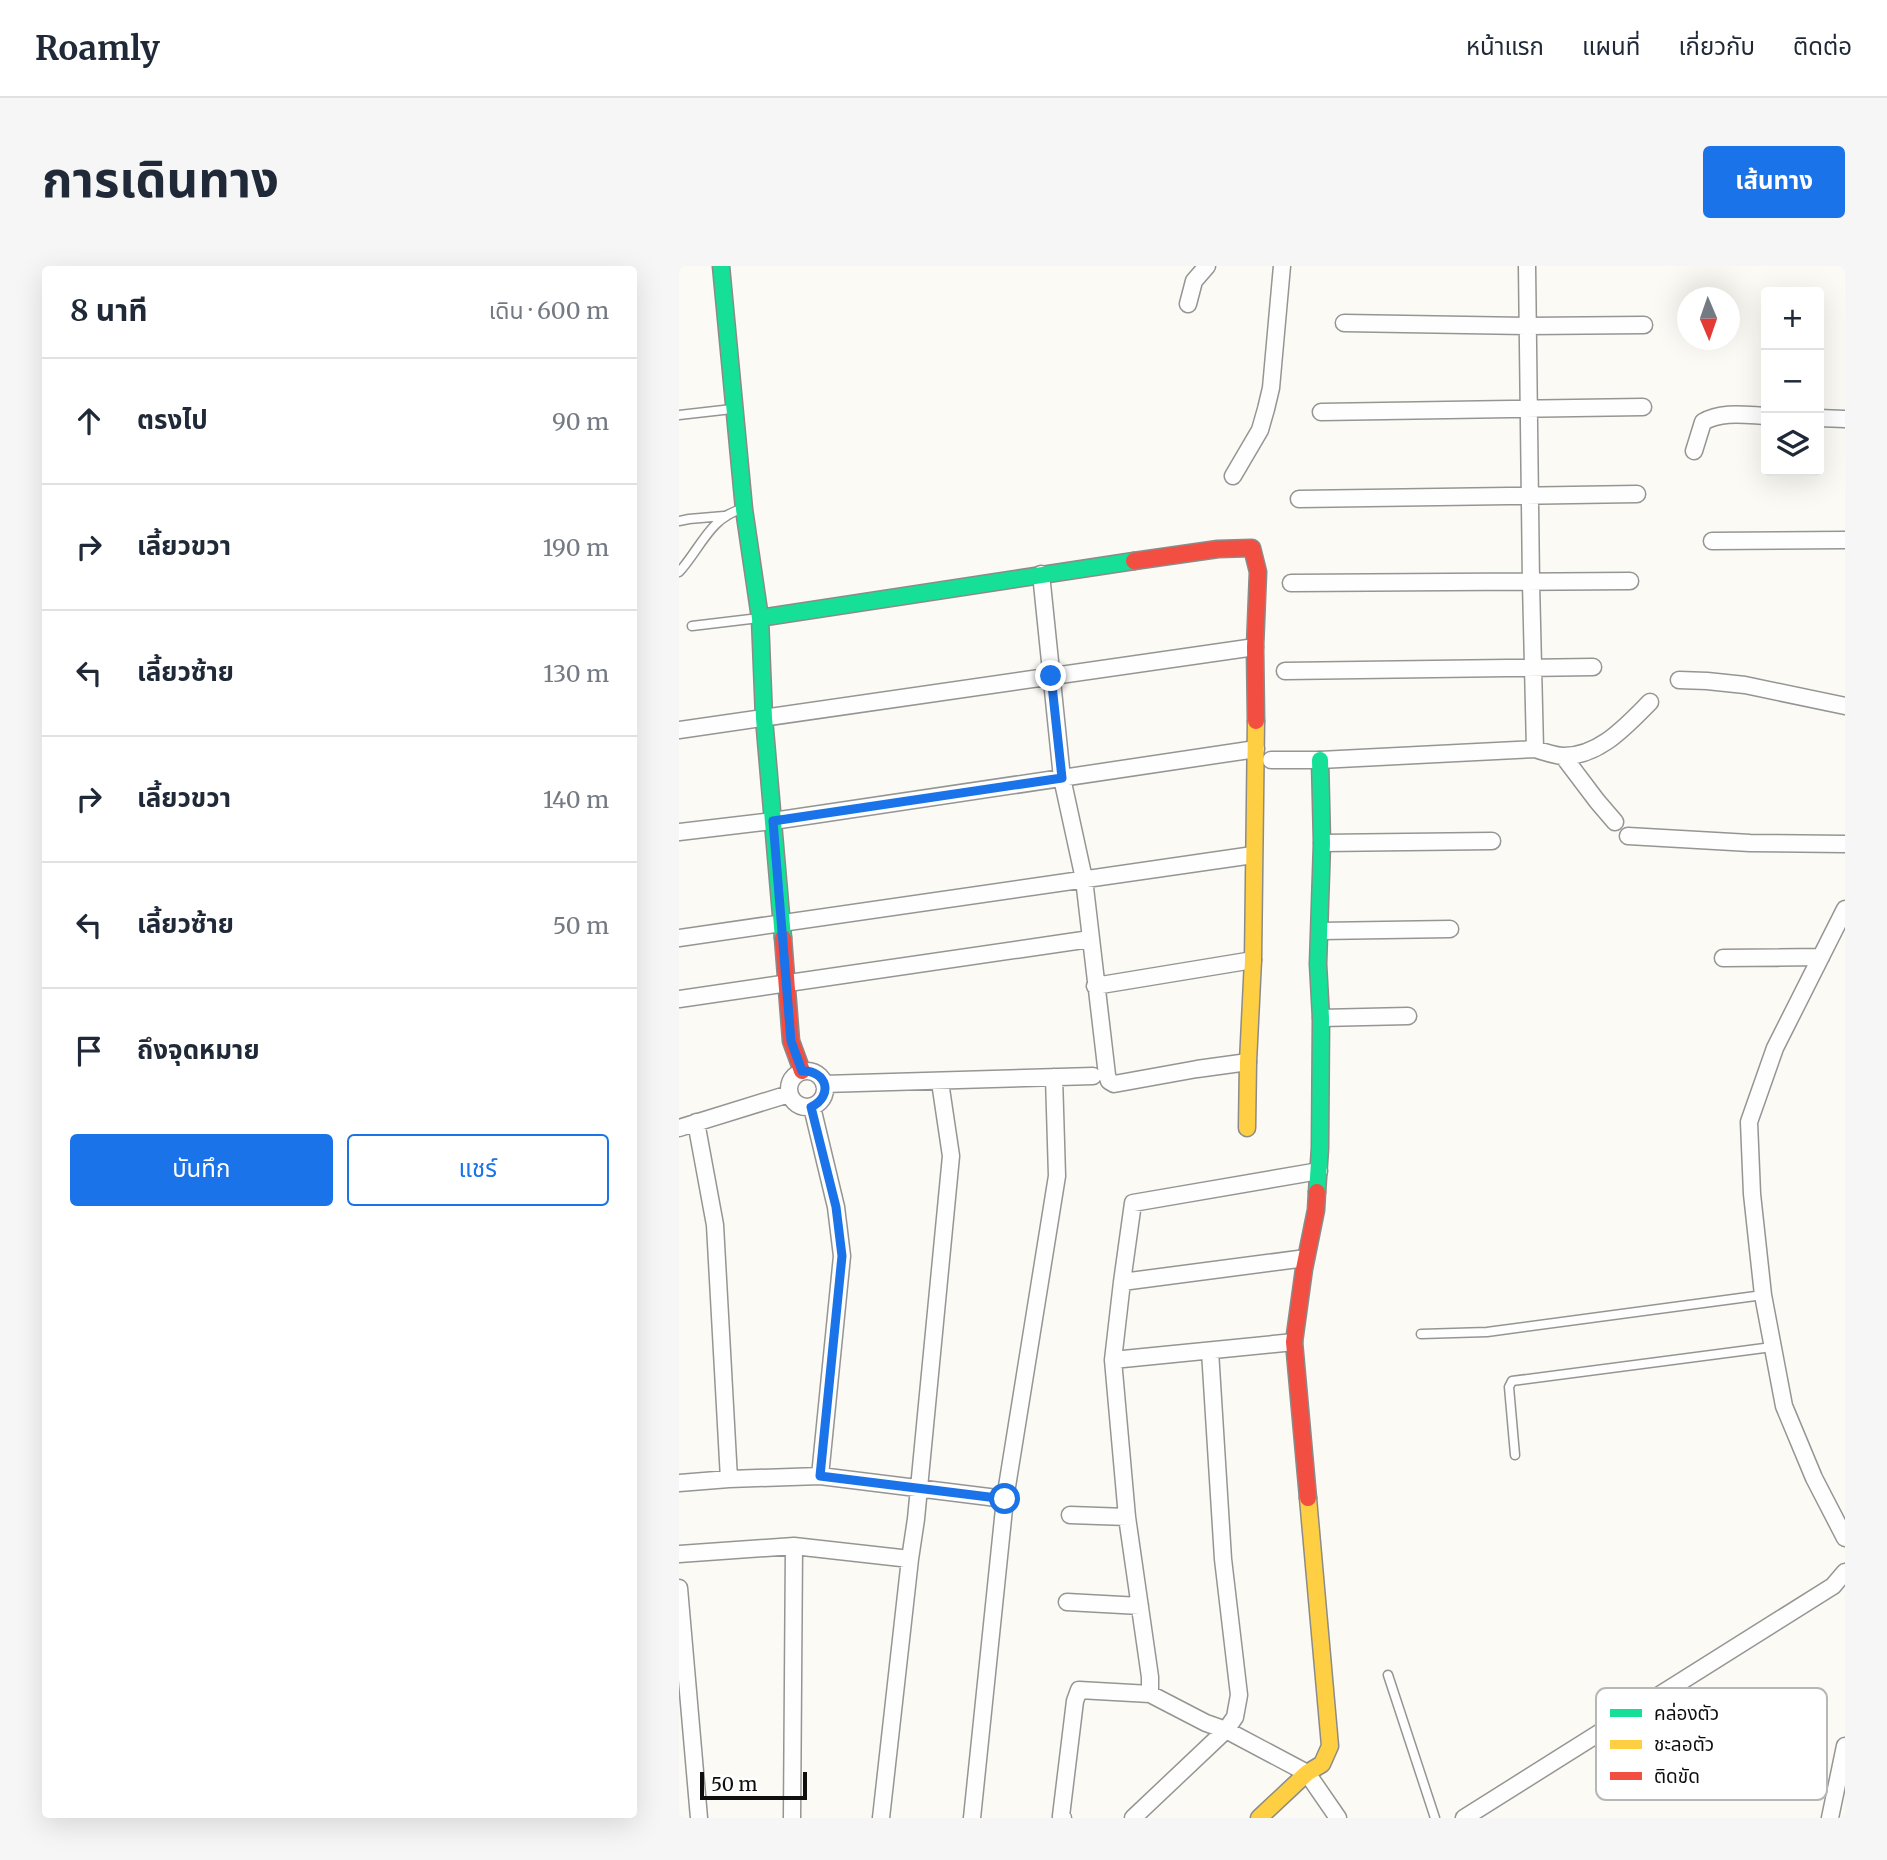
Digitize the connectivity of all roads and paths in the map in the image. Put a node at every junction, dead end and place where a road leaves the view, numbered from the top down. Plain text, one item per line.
1 (721, 266) edge
2 (1207, 266) edge
3 (1282, 266) edge
4 (1527, 266) edge
5 (1188, 304) dead end
6 (1344, 323) dead end
7 (1644, 324) dead end
8 (1527, 326) junction
9 (1643, 407) dead end
10 (735, 409) junction
11 (1530, 410) junction
12 (1321, 412) dead end
13 (679, 415) edge
14 (1761, 416) edge
15 (1824, 418) edge
16 (1845, 419) edge
17 (1695, 451) dead end
18 (1233, 476) dead end
19 (1637, 494) dead end
20 (1530, 496) junction
21 (1299, 499) dead end
22 (744, 509) junction
23 (724, 516) junction
24 (679, 522) edge
25 (1845, 540) edge
26 (1711, 541) dead end
27 (679, 572) edge
28 (1041, 574) junction
29 (1630, 581) dead end
30 (1291, 583) dead end
31 (1531, 583) junction
32 (760, 618) junction
33 (692, 626) dead end
34 (1255, 647) junction
35 (1532, 667) junction
36 (1593, 667) dead end
37 (1285, 671) dead end
38 (1051, 676) junction
39 (1679, 680) dead end
40 (1650, 702) dead end
41 (1845, 706) edge
42 (764, 718) junction
43 (679, 730) edge
44 (1256, 749) junction
45 (1535, 749) junction
46 (1563, 756) junction
47 (1271, 760) dead end
48 (1320, 760) junction
49 (1062, 778) junction
50 (773, 821) junction
51 (1615, 822) dead end
52 (679, 832) edge
53 (1627, 836) dead end
54 (1492, 841) dead end
55 (1322, 843) junction
56 (1845, 844) edge
57 (1253, 855) junction
58 (1084, 879) junction
59 (1845, 909) edge
60 (782, 923) junction
61 (1450, 929) dead end
62 (1320, 931) junction
63 (679, 938) edge
64 (1090, 939) junction
65 (1821, 957) junction
66 (1723, 958) dead end
67 (1253, 960) junction
68 (786, 983) junction
69 (1095, 986) junction
70 (679, 999) edge
71 (1408, 1016) dead end
72 (1321, 1018) junction
73 (1248, 1062) junction
74 (802, 1071) junction
75 (1094, 1076) dead end
76 (1054, 1077) junction
77 (940, 1082) junction
78 (824, 1084) junction
79 (789, 1094) junction
80 (811, 1107) junction
81 (696, 1122) junction
82 (679, 1128) edge
83 (1247, 1128) dead end
84 (1318, 1171) junction
85 (1306, 1258) junction
86 (1122, 1282) junction
87 (1763, 1295) junction
88 (1421, 1334) dead end
89 (1294, 1342) junction
90 (1772, 1347) junction
91 (1210, 1351) junction
92 (1113, 1360) junction
93 (1515, 1455) dead end
94 (820, 1476) junction
95 (729, 1479) junction
96 (679, 1483) edge
97 (919, 1487) junction
98 (1005, 1499) junction
99 (1070, 1515) dead end
100 (1127, 1517) junction
101 (1845, 1538) edge
102 (794, 1546) junction
103 (679, 1554) edge
104 (909, 1559) junction
105 (1845, 1572) edge
106 (679, 1588) edge
107 (1067, 1602) dead end
108 (1140, 1606) junction
109 (1388, 1675) dead end
110 (1671, 1688) edge
111 (1150, 1694) junction
112 (1226, 1730) junction
113 (1596, 1735) edge
114 (1845, 1746) edge
115 (1307, 1773) junction
116 (699, 1818) edge
117 (792, 1818) edge
118 (881, 1818) edge
119 (972, 1818) edge
120 (1063, 1818) edge
121 (1132, 1818) edge
122 (1259, 1818) edge
123 (1338, 1818) edge
124 (1434, 1818) edge
125 (1464, 1818) edge
126 (1830, 1818) edge

1 - 10 street
2 - 5 street
3 - 18 street
4 - 8 street
6 - 8 street
7 - 8 street
8 - 11 street
9 - 11 street
10 - 13 lane
10 - 22 street
11 - 12 street
11 - 20 street
14 - 17 street
15 - 16 street
19 - 20 street
20 - 21 street
20 - 31 street
22 - 23 lane
22 - 32 street
23 - 24 lane
23 - 27 lane
25 - 26 street
28 - 32 street
28 - 34 street
28 - 38 street
29 - 31 street
30 - 31 street
31 - 35 street
32 - 33 lane
32 - 42 street
34 - 38 street
34 - 44 street
35 - 36 street
35 - 37 street
35 - 45 street
38 - 42 street
38 - 49 street
39 - 41 street
40 - 46 street
42 - 43 street
42 - 50 street
44 - 49 street
44 - 57 street
45 - 46 street
45 - 48 street
46 - 51 street
47 - 48 street
48 - 55 street
49 - 50 street
49 - 58 street
50 - 52 street
50 - 60 street
53 - 56 street
54 - 55 street
55 - 62 street
57 - 58 street
57 - 67 street
58 - 60 street
58 - 64 street
59 - 65 street
60 - 63 street
60 - 68 street
61 - 62 street
62 - 72 street
64 - 68 street
64 - 69 street
65 - 66 street
65 - 87 street
67 - 69 street
67 - 73 street
68 - 70 street
68 - 74 street
69 - 73 street
71 - 72 street
72 - 84 street
73 - 83 street
74 - 78 street
74 - 79 street
75 - 76 street
76 - 77 street
76 - 98 street
77 - 78 street
77 - 97 street
78 - 80 street
79 - 80 street
79 - 81 street
80 - 94 street
81 - 82 street
81 - 95 street
84 - 85 street
84 - 86 street
85 - 86 street
85 - 89 street
86 - 92 street
87 - 88 lane
87 - 90 street
89 - 91 street
89 - 115 street
90 - 93 lane
90 - 101 street
91 - 92 street
91 - 112 street
92 - 100 street
94 - 95 street
94 - 97 street
95 - 96 street
97 - 98 street
97 - 104 street
98 - 119 street
99 - 100 street
100 - 108 street
102 - 103 street
102 - 104 street
102 - 117 street
104 - 118 street
105 - 110 street
106 - 116 street
107 - 108 street
108 - 111 street
109 - 124 lane
111 - 112 street
111 - 120 street
112 - 115 street
112 - 121 street
113 - 125 street
114 - 126 street
115 - 122 street
115 - 123 street

